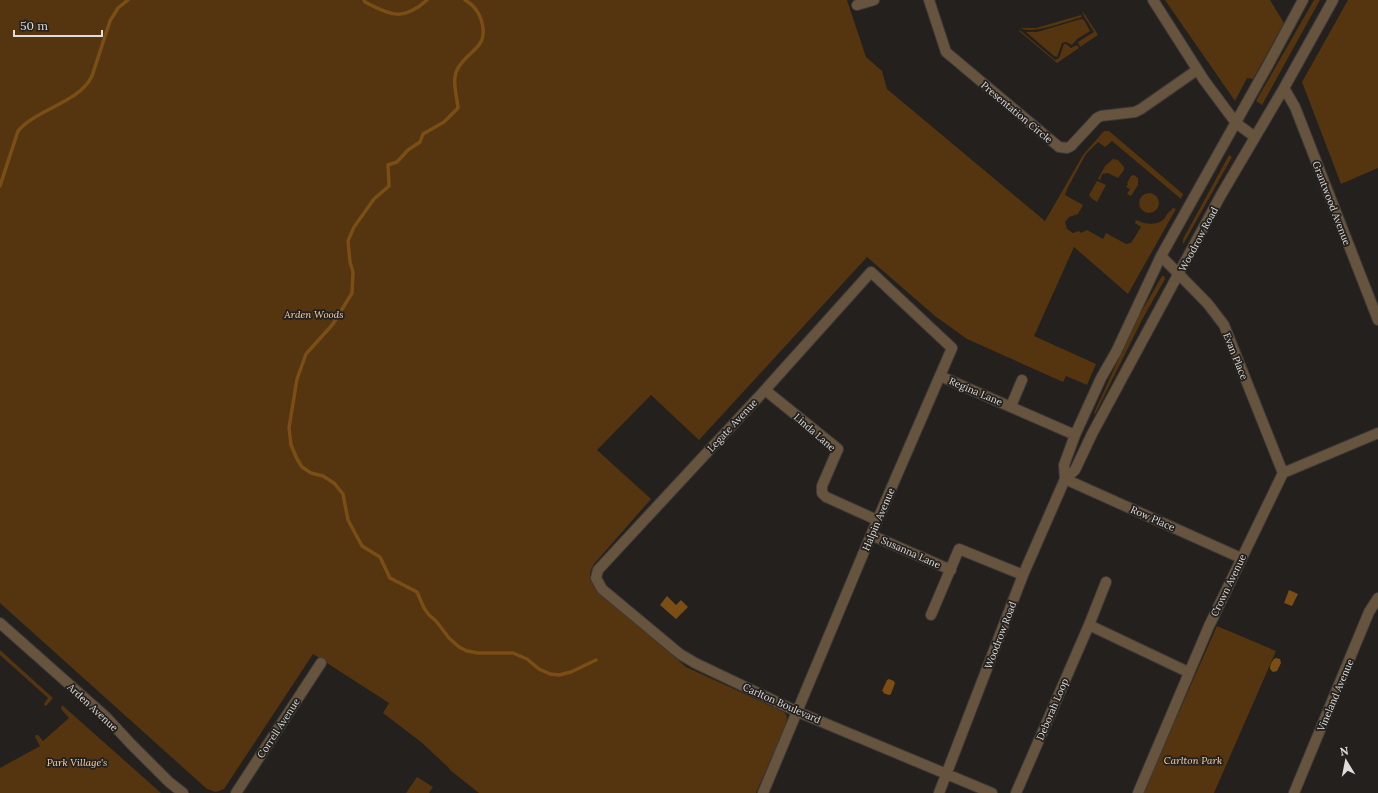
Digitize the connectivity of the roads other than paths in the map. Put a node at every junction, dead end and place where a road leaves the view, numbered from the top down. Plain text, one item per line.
1 (874, 0) edge
2 (929, 0) edge
3 (1153, 0) edge
4 (1303, 0) edge
5 (1333, 0) edge
6 (857, 5) dead end
7 (1197, 70) junction
8 (1284, 88) junction
9 (1236, 123) junction
10 (1255, 137) junction
11 (1162, 256) junction
12 (871, 272) joint
13 (1180, 273) junction
14 (1378, 320) edge
15 (940, 376) junction
16 (1022, 380) dead end
17 (765, 390) junction
18 (1011, 406) junction
19 (1378, 433) edge
20 (1075, 435) junction
21 (1283, 473) junction
22 (1065, 479) junction
23 (877, 520) junction
24 (871, 535) junction
25 (1241, 558) junction
26 (951, 570) junction
27 (1023, 575) junction
28 (596, 578) joint
29 (1106, 582) dead end
30 (1378, 598) edge
31 (932, 615) dead end
32 (0, 623) edge
33 (1089, 625) junction
34 (321, 663) dead end
35 (1188, 672) junction
36 (798, 712) junction
37 (947, 774) junction
38 (183, 793) edge
39 (236, 793) edge
40 (763, 793) edge
41 (939, 793) edge
42 (992, 793) edge
43 (1016, 793) edge
44 (1138, 793) edge
45 (1294, 793) edge

1 - 6 street
2 - 7 street, Presentation Circle
3 - 7 street
4 - 9 street, Woodrow Road
5 - 8 street, Woodrow Road
7 - 9 street
8 - 10 street, Woodrow Road
8 - 14 street, Grantwood Avenue
9 - 10 street
9 - 11 street, Woodrow Road
10 - 13 street, Woodrow Road
11 - 13 street, Evan Place
11 - 20 street, Woodrow Road
12 - 15 street, Halpin Avenue
12 - 17 street, Legate Avenue
13 - 21 street, Evan Place
13 - 22 street, Woodrow Road
15 - 18 street, Regina Lane
15 - 23 street, Halpin Avenue
16 - 18 street, Regina Lane
17 - 23 street, Linda Lane
17 - 28 street, Legate Avenue
18 - 20 street, Regina Lane
19 - 21 street
20 - 22 street, Woodrow Road
21 - 25 street, Crown Avenue
22 - 25 street, Row Place
22 - 27 street, Woodrow Road
23 - 24 street, Halpin Avenue
24 - 26 street, Susanna Lane
24 - 36 street, Halpin Avenue
25 - 35 street, Crown Avenue
26 - 27 street, Susanna Lane
26 - 31 street, Susanna Lane
27 - 37 street, Woodrow Road
28 - 36 street, Carlton Boulevard
29 - 33 street, Deborah Loop
30 - 45 street, Vineland Avenue
32 - 38 street, Arden Avenue
33 - 35 street
33 - 43 street, Deborah Loop
34 - 39 street, Correll Avenue
35 - 44 street, Crown Avenue
36 - 37 street, Carlton Boulevard
36 - 40 street, Halpin Avenue
37 - 41 street, Woodrow Road
37 - 42 street, Carlton Boulevard

